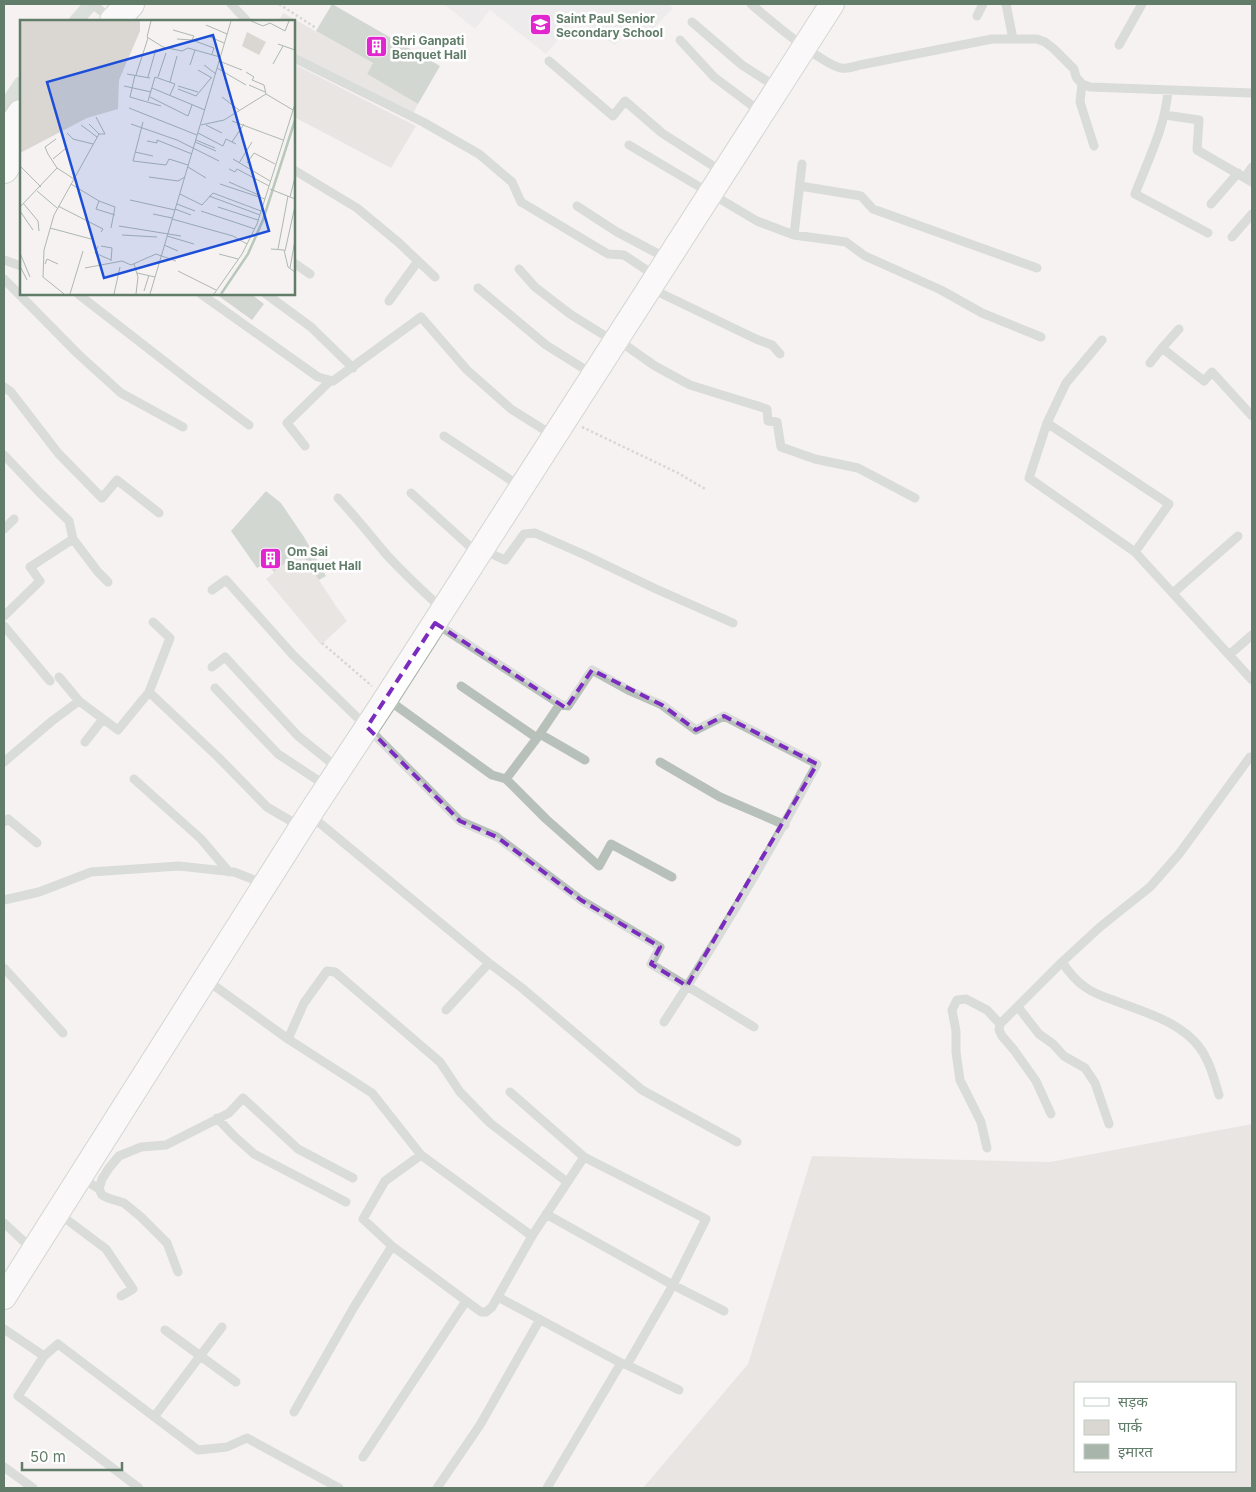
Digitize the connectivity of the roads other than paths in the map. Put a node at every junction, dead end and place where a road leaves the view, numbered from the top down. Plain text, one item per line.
1 (130, 4) edge
2 (231, 4) edge
3 (751, 4) edge
4 (832, 4) edge
5 (983, 4) edge
6 (1003, 4) edge
7 (1142, 4) edge
8 (100, 11) edge
9 (977, 16) dead end
10 (246, 20) edge
11 (692, 22) dead end
12 (1013, 39) junction
13 (680, 40) dead end
14 (1119, 45) dead end
15 (804, 47) junction
16 (295, 58) edge
17 (549, 61) dead end
18 (1082, 84) junction
19 (778, 88) junction
20 (1168, 90) junction
21 (1252, 93) edge
22 (762, 114) junction
23 (1165, 115) junction
24 (20, 119) edge
25 (629, 145) dead end
26 (1094, 146) dead end
27 (13, 153) edge
28 (802, 164) dead end
29 (1252, 166) edge
30 (295, 171) edge
31 (724, 173) junction
32 (1245, 177) edge
33 (800, 186) junction
34 (711, 193) junction
35 (1212, 204) dead end
36 (577, 206) dead end
37 (1252, 214) edge
38 (1208, 233) dead end
39 (794, 235) junction
40 (1232, 237) dead end
41 (4, 260) edge
42 (418, 261) junction
43 (295, 264) edge
44 (20, 266) edge
45 (1037, 268) dead end
46 (519, 269) dead end
47 (310, 274) dead end
48 (658, 275) junction
49 (435, 277) dead end
50 (4, 279) edge
51 (478, 288) dead end
52 (79, 295) edge
53 (202, 295) edge
54 (267, 295) edge
55 (389, 301) dead end
56 (1179, 329) dead end
57 (1040, 336) dead end
58 (1102, 340) dead end
59 (616, 341) junction
60 (1162, 348) junction
61 (780, 354) dead end
62 (1150, 363) dead end
63 (353, 368) junction
64 (594, 375) junction
65 (330, 381) junction
66 (4, 387) edge
67 (1252, 416) edge
68 (1047, 423) junction
69 (249, 425) dead end
70 (183, 427) dead end
71 (560, 428) junction
72 (444, 436) dead end
73 (306, 446) dead end
74 (4, 455) edge
75 (522, 487) junction
76 (411, 494) dead end
77 (338, 498) dead end
78 (915, 498) dead end
79 (159, 513) dead end
80 (14, 519) dead end
81 (4, 530) edge
82 (1238, 536) dead end
83 (73, 539) junction
84 (480, 552) junction
85 (1135, 552) junction
86 (108, 582) dead end
87 (212, 590) dead end
88 (1173, 593) junction
89 (4, 616) edge
90 (439, 616) junction
91 (153, 622) dead end
92 (733, 623) dead end
93 (4, 626) edge
94 (1252, 635) edge
95 (1229, 655) junction
96 (212, 667) dead end
97 (1252, 680) edge
98 (462, 686) dead end
99 (215, 688) dead end
100 (149, 692) junction
101 (386, 698) junction
102 (79, 701) junction
103 (560, 704) junction
104 (103, 719) junction
105 (367, 727) junction
106 (538, 736) junction
107 (85, 742) dead end
108 (1252, 757) edge
109 (585, 760) dead end
110 (4, 762) edge
111 (660, 762) dead end
112 (334, 778) junction
113 (134, 779) dead end
114 (506, 779) junction
115 (305, 821) junction
116 (4, 822) edge
117 (784, 825) junction
118 (37, 843) dead end
119 (228, 872) junction
120 (672, 877) dead end
121 (265, 884) junction
122 (4, 900) edge
123 (1062, 962) junction
124 (489, 963) junction
125 (4, 968) edge
126 (205, 978) junction
127 (688, 986) junction
128 (1018, 1007) junction
129 (446, 1010) dead end
130 (664, 1022) dead end
131 (1000, 1024) junction
132 (754, 1027) dead end
133 (63, 1034) dead end
134 (288, 1039) junction
135 (510, 1092) dead end
136 (1220, 1095) dead end
137 (1051, 1114) dead end
138 (218, 1118) junction
139 (1109, 1124) dead end
140 (737, 1142) dead end
141 (988, 1148) dead end
142 (421, 1155) junction
143 (584, 1157) junction
144 (353, 1178) dead end
145 (567, 1182) junction
146 (90, 1183) junction
147 (346, 1202) dead end
148 (57, 1212) junction
149 (546, 1214) junction
150 (4, 1223) edge
151 (532, 1236) junction
152 (392, 1246) junction
153 (33, 1250) junction
154 (178, 1272) dead end
155 (673, 1285) junction
156 (4, 1296) edge
157 (121, 1296) dead end
158 (498, 1297) junction
159 (466, 1301) junction
160 (724, 1311) dead end
161 (539, 1321) junction
162 (222, 1327) dead end
163 (4, 1329) edge
164 (165, 1330) dead end
165 (44, 1356) junction
166 (200, 1357) junction
167 (624, 1364) junction
168 (236, 1382) dead end
169 (679, 1390) dead end
170 (294, 1412) dead end
171 (154, 1417) junction
172 (363, 1457) dead end
173 (4, 1467) edge
174 (33, 1488) edge
175 (139, 1488) edge
176 (339, 1488) edge
177 (437, 1488) edge
178 (547, 1488) edge

1 - 8 highway
2 - 10 street
3 - 15 street
4 - 15 main road
5 - 9 street
6 - 12 street
7 - 14 street
11 - 19 street
12 - 15 street
12 - 18 street
13 - 22 street
15 - 19 main road
16 - 48 street
17 - 31 street
18 - 20 street
18 - 26 street
19 - 22 main road
20 - 21 street
20 - 23 street
22 - 31 main road
23 - 32 street
23 - 38 street
24 - 27 highway
25 - 34 street
28 - 33 street
29 - 32 street
30 - 42 street
31 - 34 main road
32 - 35 street
33 - 39 street
33 - 45 street
34 - 39 street
34 - 48 main road
36 - 48 street
37 - 40 street
39 - 57 street
41 - 44 street
42 - 49 street
42 - 55 street
43 - 47 street
46 - 59 street
48 - 59 main road
48 - 61 street
50 - 70 street
51 - 64 street
52 - 69 street
53 - 65 street
54 - 63 street
56 - 60 street
58 - 68 street
59 - 64 main road
59 - 78 street
60 - 62 street
60 - 67 street
63 - 65 street
63 - 71 street
64 - 71 main road
65 - 73 street
66 - 79 street
68 - 85 street
68 - 85 street
71 - 75 main road
72 - 75 street
74 - 83 street
75 - 84 main road
76 - 84 street
77 - 90 street
80 - 81 street
82 - 88 street
83 - 86 street
83 - 89 street
84 - 90 main road
84 - 92 street
85 - 88 street
87 - 105 street
88 - 95 street
90 - 101 main road
90 - 103 street
91 - 100 street
93 - 102 street
94 - 95 street
95 - 97 street
96 - 112 street
98 - 106 street
99 - 112 street
100 - 104 street
100 - 115 street
101 - 105 main road
101 - 114 street
102 - 104 street
102 - 110 street
103 - 106 street
103 - 117 street
104 - 107 street
105 - 112 main road
105 - 127 street
106 - 109 street
106 - 114 street
108 - 123 street
111 - 117 street
112 - 115 main road
113 - 119 street
114 - 120 street
115 - 121 main road
115 - 124 street
116 - 118 street
117 - 127 street
119 - 121 street
119 - 122 street
121 - 126 main road
123 - 128 street
123 - 136 street
124 - 129 street
124 - 140 street
125 - 133 street
126 - 134 street
126 - 146 main road
127 - 130 street
127 - 132 street
128 - 131 street
128 - 139 street
131 - 137 street
131 - 141 street
134 - 142 street
134 - 145 street
135 - 143 street
138 - 144 street
138 - 146 street
138 - 147 street
142 - 151 street
142 - 152 street
143 - 145 street
143 - 155 street
145 - 149 street
146 - 148 main road
146 - 154 street
148 - 153 main road
148 - 157 street
149 - 151 street
149 - 155 street
150 - 153 street
151 - 158 street
152 - 159 street
152 - 170 street
153 - 156 main road
155 - 160 street
155 - 167 street
158 - 159 street
158 - 161 street
159 - 172 street
161 - 167 street
161 - 177 street
162 - 166 street
163 - 165 street
164 - 166 street
165 - 171 street
165 - 175 street
166 - 168 street
166 - 171 street
167 - 169 street
167 - 178 street
171 - 176 street
173 - 174 street

